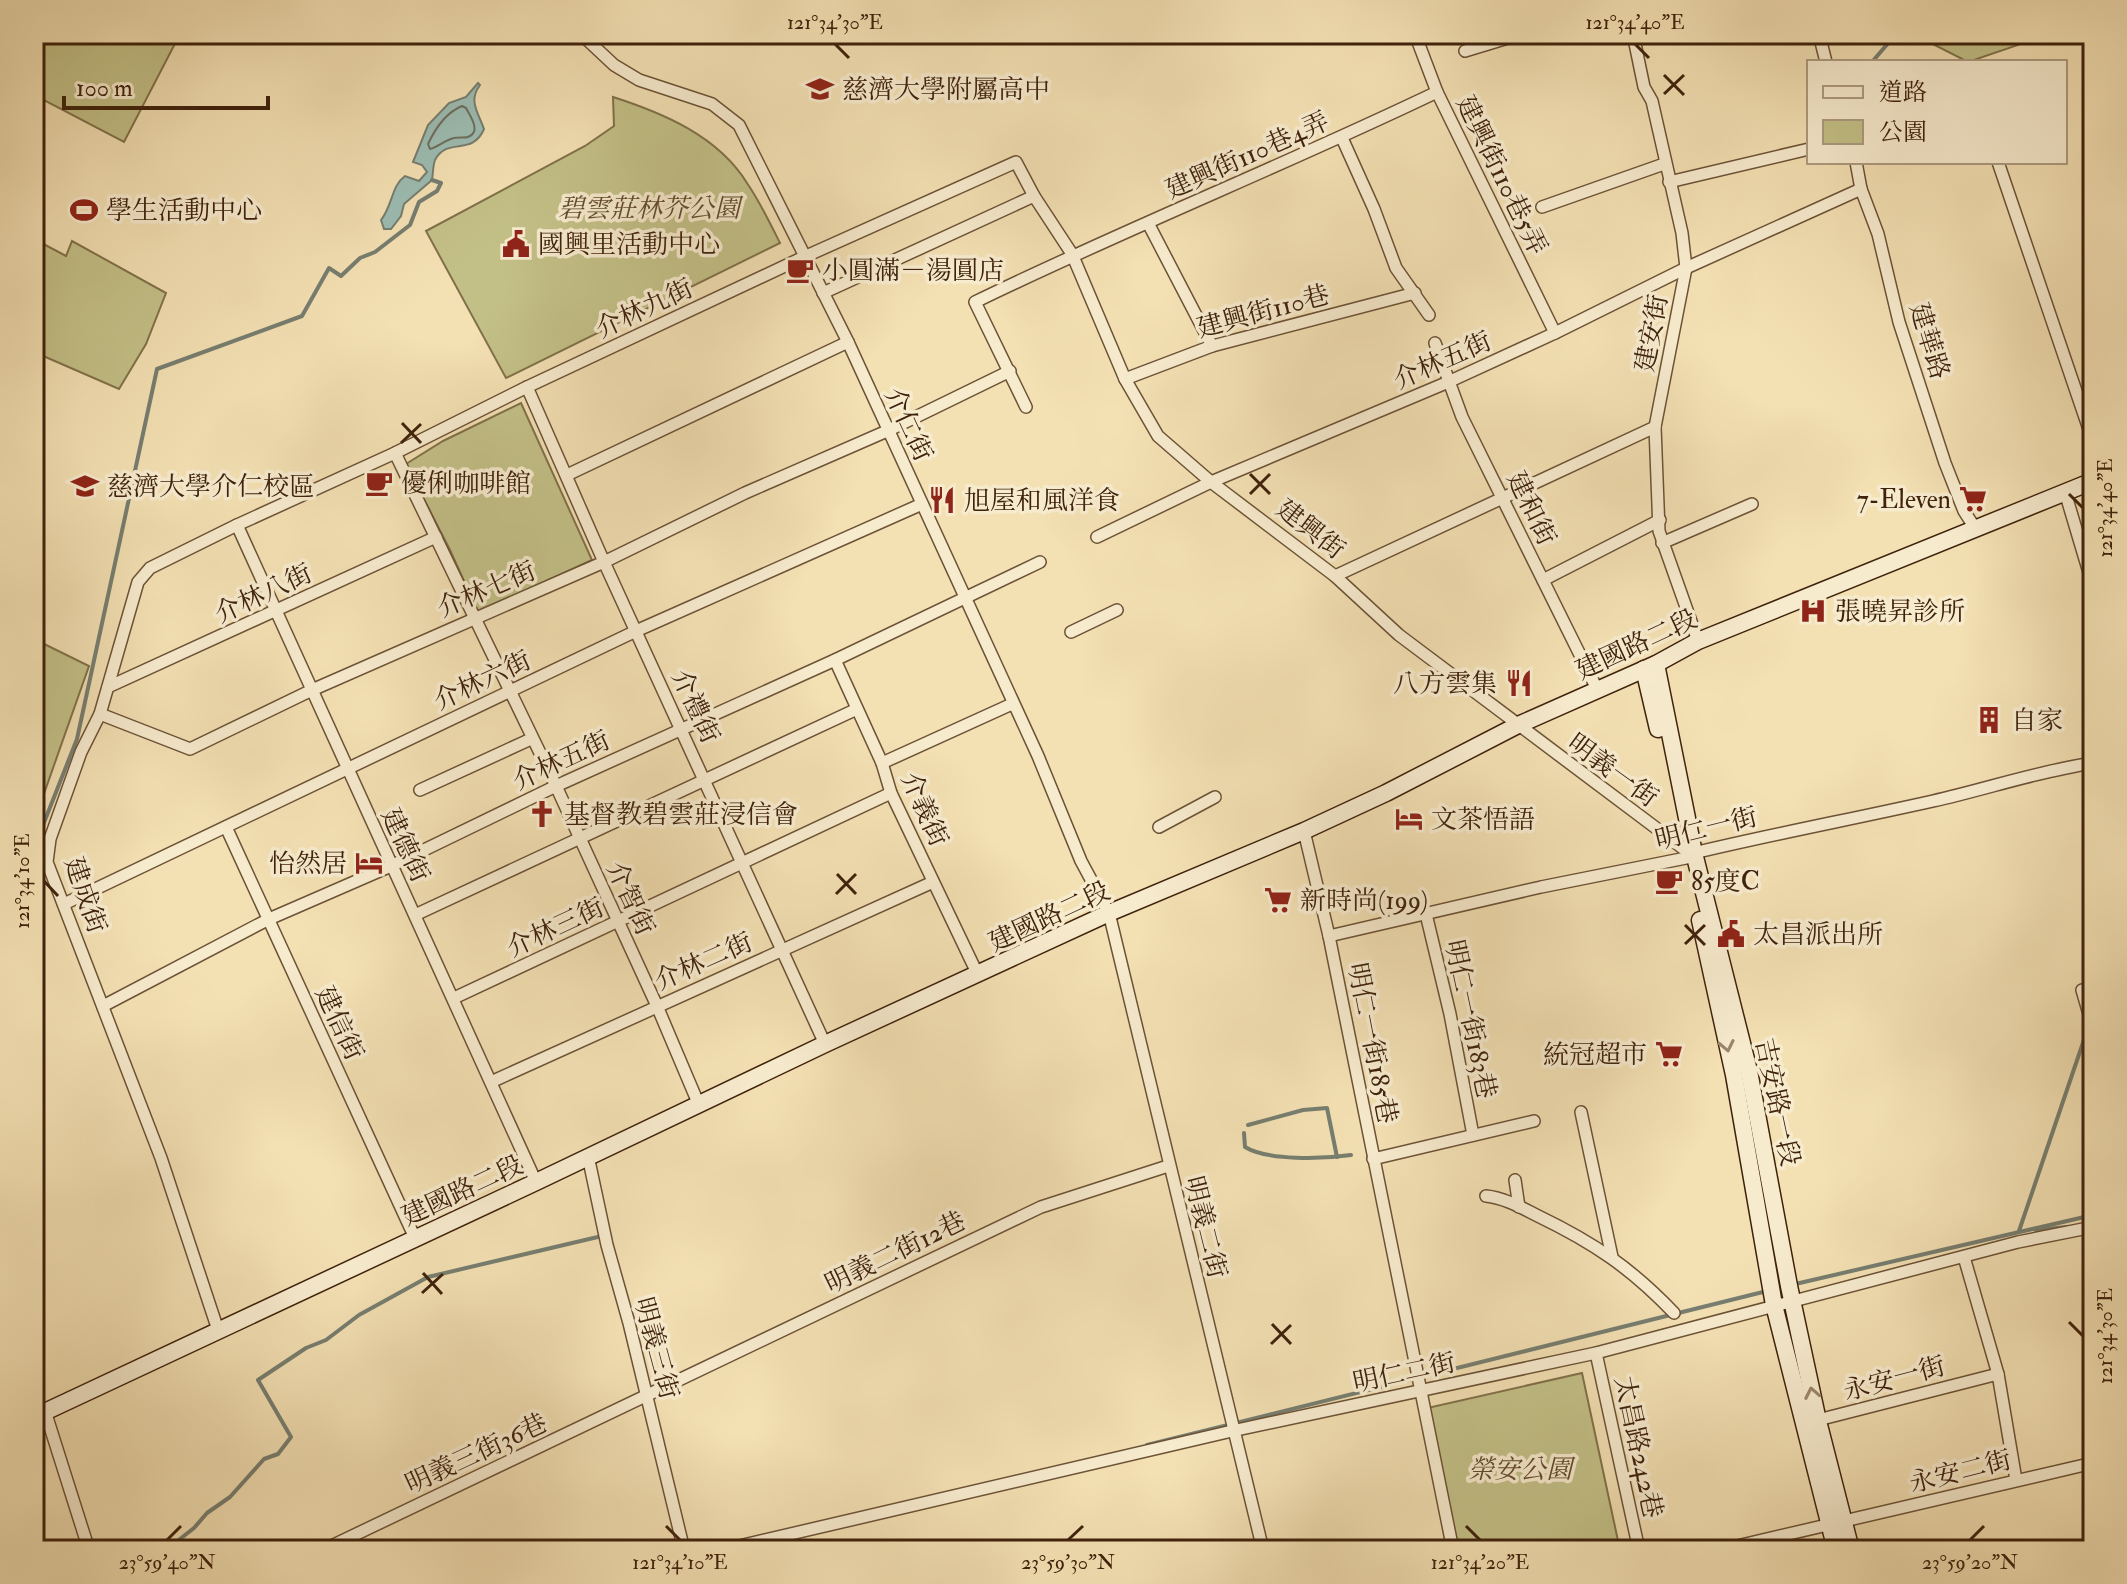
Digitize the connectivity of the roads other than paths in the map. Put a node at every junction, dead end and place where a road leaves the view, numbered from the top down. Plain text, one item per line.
1 (581, 34) edge
2 (1415, 34) edge
3 (1521, 34) edge
4 (1633, 34) edge
5 (1819, 34) edge
6 (1465, 51) dead end
7 (1826, 60) edge
8 (1437, 92) junction
9 (1342, 138) junction
10 (1807, 149) edge
11 (1664, 164) junction
12 (1856, 164) edge
13 (1999, 164) edge
14 (1669, 182) junction
15 (1861, 189) junction
16 (1034, 196) junction
17 (1542, 207) dead end
18 (1148, 223) junction
19 (1072, 254) junction
20 (804, 257) junction
21 (1686, 268) junction
22 (823, 293) junction
23 (1415, 293) junction
24 (1429, 315) dead end
25 (1555, 333) junction
26 (848, 342) junction
27 (1435, 343) dead end
28 (1212, 346) junction
29 (1010, 371) junction
30 (1125, 379) junction
31 (1451, 381) junction
32 (527, 387) junction
33 (1026, 407) dead end
34 (1655, 427) junction
35 (887, 431) junction
36 (2093, 441) edge
37 (395, 453) junction
38 (567, 475) junction
39 (2093, 481) edge
40 (1211, 482) junction
41 (2065, 492) junction
42 (1502, 499) junction
43 (922, 504) junction
44 (1752, 504) dead end
45 (1660, 520) junction
46 (237, 525) junction
47 (1975, 528) junction
48 (436, 537) junction
49 (1097, 537) dead end
50 (1662, 543) junction
51 (604, 562) junction
52 (1040, 562) dead end
53 (1335, 576) junction
54 (1543, 580) junction
55 (2093, 586) edge
56 (965, 597) junction
57 (1117, 610) dead end
58 (277, 611) junction
59 (475, 618) junction
60 (636, 631) junction
61 (1071, 632) dead end
62 (1698, 641) junction
63 (835, 660) junction
64 (1650, 666) junction
65 (108, 687) junction
66 (1597, 689) junction
67 (312, 690) junction
68 (511, 691) junction
69 (1012, 704) junction
70 (857, 709) junction
71 (100, 714) junction
72 (1516, 726) junction
73 (682, 728) junction
74 (531, 739) junction
75 (882, 763) junction
76 (2093, 763) edge
77 (346, 767) junction
78 (705, 780) junction
79 (556, 786) junction
80 (420, 790) dead end
81 (891, 793) junction
82 (1215, 797) dead end
83 (226, 827) junction
84 (1159, 827) dead end
85 (1304, 831) junction
86 (579, 839) junction
87 (1688, 853) junction
88 (744, 862) junction
89 (391, 866) junction
90 (933, 882) junction
91 (64, 904) junction
92 (1109, 913) junction
93 (1426, 914) junction
94 (415, 915) junction
95 (269, 919) junction
96 (618, 921) junction
97 (1329, 936) junction
98 (783, 949) junction
99 (978, 975) junction
100 (2082, 990) dead end
101 (454, 998) junction
102 (103, 1006) junction
103 (657, 1006) junction
104 (2093, 1028) edge
105 (825, 1044) junction
106 (491, 1082) junction
107 (699, 1105) junction
108 (1581, 1112) dead end
109 (1534, 1121) dead end
110 (1473, 1135) junction
111 (588, 1156) junction
112 (1373, 1159) junction
113 (1168, 1166) junction
114 (1515, 1180) dead end
115 (536, 1182) junction
116 (1486, 1196) dead end
117 (1519, 1207) junction
118 (2093, 1227) edge
119 (415, 1238) junction
120 (1612, 1257) junction
121 (1964, 1257) junction
122 (1793, 1300) junction
123 (1774, 1305) junction
124 (1674, 1313) dead end
125 (218, 1330) junction
126 (1596, 1353) junction
127 (1998, 1374) junction
128 (1422, 1390) junction
129 (648, 1395) junction
130 (40, 1414) edge
131 (1810, 1422) junction
132 (1232, 1431) junction
133 (2093, 1463) edge
134 (2016, 1480) junction
135 (1837, 1524) junction
136 (89, 1550) edge
137 (323, 1550) edge
138 (684, 1550) edge
139 (722, 1550) edge
140 (1263, 1550) edge
141 (1453, 1550) edge
142 (1639, 1550) edge
143 (1720, 1550) edge
144 (1836, 1550) edge
145 (1851, 1550) edge

1 - 20 street, 介仁街
2 - 8 street, 建興街110巷5弄
3 - 6 street
4 - 11 street, 建安街
5 - 7 street
8 - 9 street, 建興街110巷4弄
8 - 25 street, 建興街110巷5弄
9 - 18 street, 建興街110巷4弄
9 - 23 street
10 - 14 street
11 - 14 street, 建安街
11 - 17 street
12 - 15 street, 建華路
13 - 36 street
14 - 21 street, 建安街
15 - 21 street, 介林五街
15 - 47 street, 建華路
16 - 19 street, 介林九街
16 - 20 street, 介林九街
16 - 22 street
18 - 19 street, 建興街110巷4弄
18 - 28 street
19 - 29 street, 建興街110巷4弄
19 - 30 street, 建興街
20 - 22 street, 介仁街
20 - 32 street, 介林九街
21 - 25 street, 介林五街
21 - 34 street, 建安街
22 - 26 street, 介仁街
23 - 24 street
23 - 28 street, 建興街110巷
25 - 31 street, 介林五街
26 - 35 street, 介仁街
26 - 38 street
27 - 31 street, 建和街
28 - 30 street, 建興街110巷
29 - 33 street
29 - 35 street, 介林七街
30 - 40 street, 建興街
31 - 40 street, 介林五街
31 - 42 street, 建和街
32 - 37 street, 介林九街
32 - 38 street, 介禮街
34 - 42 street
34 - 45 street, 建安街
35 - 43 street, 介仁街
35 - 51 street, 介林七街
37 - 46 street, 介林九街
37 - 48 street, 介智街
38 - 51 street, 介禮街
39 - 41 street, 建國路二段
40 - 49 street, 介林五街
40 - 53 street, 建興街
41 - 47 street, 建國路二段
41 - 55 street
42 - 53 street
42 - 54 street, 建和街
43 - 56 street, 介仁街
43 - 60 street, 介林六街
44 - 50 street
45 - 50 street, 建安街
45 - 54 street
46 - 58 street, 建德街
46 - 65 street, 建成街
47 - 62 street, 建國路二段
48 - 58 street, 介林八街
48 - 59 street, 介智街
50 - 62 street, 建安街
51 - 59 street, 介林七街
51 - 60 street, 介禮街
52 - 56 street, 介林五街
53 - 72 street, 建興街
54 - 66 street, 建和街
56 - 63 street, 介林五街
56 - 69 street, 介仁街
57 - 61 street
58 - 65 street, 介林八街
58 - 67 street, 建德街
59 - 67 street, 介林七街
59 - 68 street, 介智街
60 - 68 street, 介林六街
60 - 73 street, 介禮街
62 - 64 street, 建國路二段
63 - 70 street, 介義街
63 - 73 street, 介林五街
64 - 66 street, 建國路二段
64 - 87 street, 吉安路一段
65 - 71 street, 建成街
66 - 72 street, 建國路二段
67 - 71 street, 介林七街
67 - 77 street, 建德街
68 - 74 street, 介智街
68 - 77 street, 介林六街
69 - 75 street
69 - 92 street, 介仁街
70 - 75 street, 介義街
70 - 78 street
71 - 91 street, 建成街
72 - 85 street, 建國路二段
72 - 87 street, 明義一街
73 - 78 street, 介禮街
73 - 79 street, 介林五街
74 - 79 street, 介智街
74 - 80 street
75 - 81 street, 介義街
76 - 87 street, 明仁一街
77 - 83 street, 介林六街
77 - 89 street, 建德街
78 - 86 street
78 - 88 street, 介禮街
79 - 86 street, 介智街
79 - 89 street, 介林五街
81 - 88 street, 介林三街
81 - 90 street, 介義街
82 - 84 street
83 - 91 street, 介林六街
83 - 95 street, 建信街
85 - 92 street, 建國路二段
85 - 97 street, 明仁一街185巷
86 - 94 street
86 - 96 street, 介智街
87 - 93 street, 明仁一街
87 - 122 street, 吉安路一段
87 -> 123 street, 吉安路一段
88 - 96 street, 介林三街
88 - 98 street, 介禮街
89 - 94 street, 建德街
89 - 95 street, 介林五街
90 - 98 street, 介林二街
90 - 99 street, 介義街
91 - 102 street, 建成街
92 - 99 street, 建國路二段
92 - 113 street, 明義二街
93 - 97 street, 明仁一街
93 - 110 street, 明仁一街183巷
94 - 101 street, 建德街
95 - 102 street, 介林五街
95 - 119 street, 建信街
96 - 101 street, 介林三街
96 - 103 street, 介智街
97 - 112 street, 明仁一街185巷
98 - 103 street, 介林二街
98 - 105 street, 介禮街
99 - 105 street, 建國路二段
100 - 104 street
101 - 106 street, 建德街
102 - 125 street, 建成街
103 - 106 street, 介林二街
103 - 107 street, 介智街
105 - 107 street, 建國路二段
106 - 115 street, 建德街
107 - 111 street, 建國路二段
108 - 120 street
109 - 110 street
110 - 112 street
111 - 115 street, 建國路二段
111 - 129 street, 明義三街
112 - 128 street, 明仁一街185巷
113 - 129 street, 明義二街12巷
113 - 132 street, 明義二街
114 - 117 street
115 - 119 street, 建國路二段
116 - 117 street
117 - 120 street
118 - 121 street, 明仁二街
119 - 125 street, 建國路二段
120 - 124 street
121 - 122 street, 明仁二街
121 - 127 street
122 - 123 street, 明仁二街
131 -> 122 street, 吉安路一段
123 - 126 street, 明仁二街
123 - 131 street, 吉安路一段
125 - 130 street, 建國路二段
126 - 128 street, 明仁二街
126 - 142 street, 太昌路242巷
127 - 131 street, 永安一街
127 - 134 street
128 - 132 street, 明仁二街
128 - 141 street, 明仁一街185巷
129 - 137 street, 明義三街36巷
129 - 138 street, 明義三街
130 - 136 street
131 - 135 street, 吉安路一段
132 - 139 street, 明仁二街
132 - 140 street, 明義二街
133 - 134 street, 永安二街
134 - 135 street, 永安二街
135 - 143 street, 永安二街
135 - 144 street, 吉安路一段
135 - 145 street, 吉安路一段

